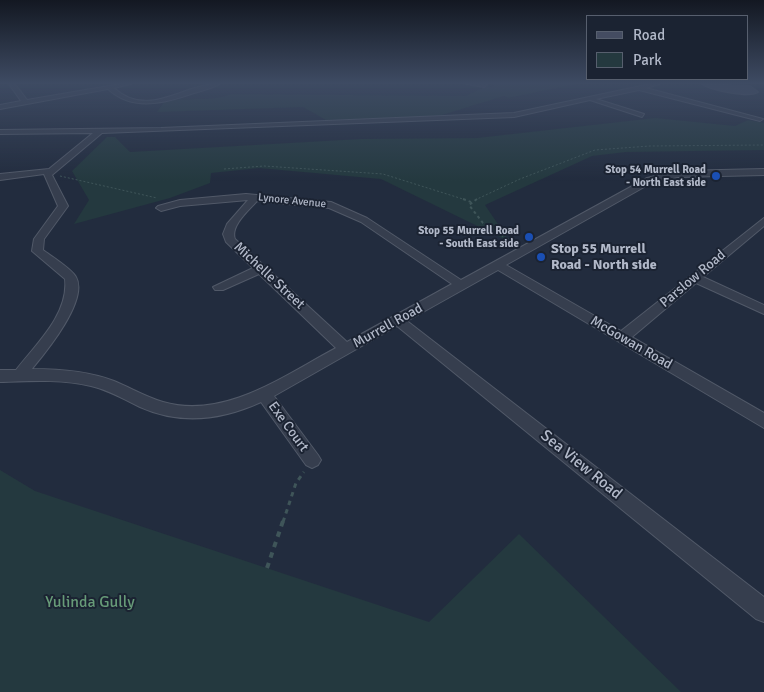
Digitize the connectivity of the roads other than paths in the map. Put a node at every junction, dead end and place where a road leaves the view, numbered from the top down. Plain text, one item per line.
1 (482, 116) edge
2 (749, 116) edge
3 (760, 119) dead end
4 (0, 132) edge
5 (99, 132) junction
6 (50, 172) junction
7 (748, 172) junction
8 (764, 172) edge
9 (0, 177) edge
10 (764, 183) edge
11 (255, 197) junction
12 (161, 208) dead end
13 (764, 221) edge
14 (498, 265) junction
15 (261, 269) junction
16 (695, 278) junction
17 (461, 285) junction
18 (219, 287) dead end
19 (764, 310) edge
20 (398, 320) junction
21 (622, 338) junction
22 (346, 349) junction
23 (0, 376) edge
24 (20, 376) junction
25 (264, 394) junction
26 (764, 422) edge
27 (312, 460) road end
28 (764, 611) edge

1 - 5 street
2 - 3 street
4 - 5 street
5 - 6 street
6 - 9 street
6 - 24 street
7 - 8 street, Murrell Road
7 - 10 street
7 - 14 street, Murrell Road
11 - 12 street, Lynore Avenue
11 - 15 street, Michelle Street
11 - 17 street, Lynore Avenue
13 - 16 street, Parslow Road
14 - 17 street, Murrell Road
14 - 21 street, McGowan Road
15 - 18 street
15 - 22 street, Michelle Street
16 - 19 street
16 - 21 street, Parslow Road
17 - 20 street, Murrell Road
20 - 22 street, Murrell Road
20 - 28 street, Sea View Road
21 - 26 street, McGowan Road
22 - 25 street, Murrell Road
23 - 24 street, Murrell Road
24 - 25 street, Murrell Road
25 - 27 street, Exe Court

